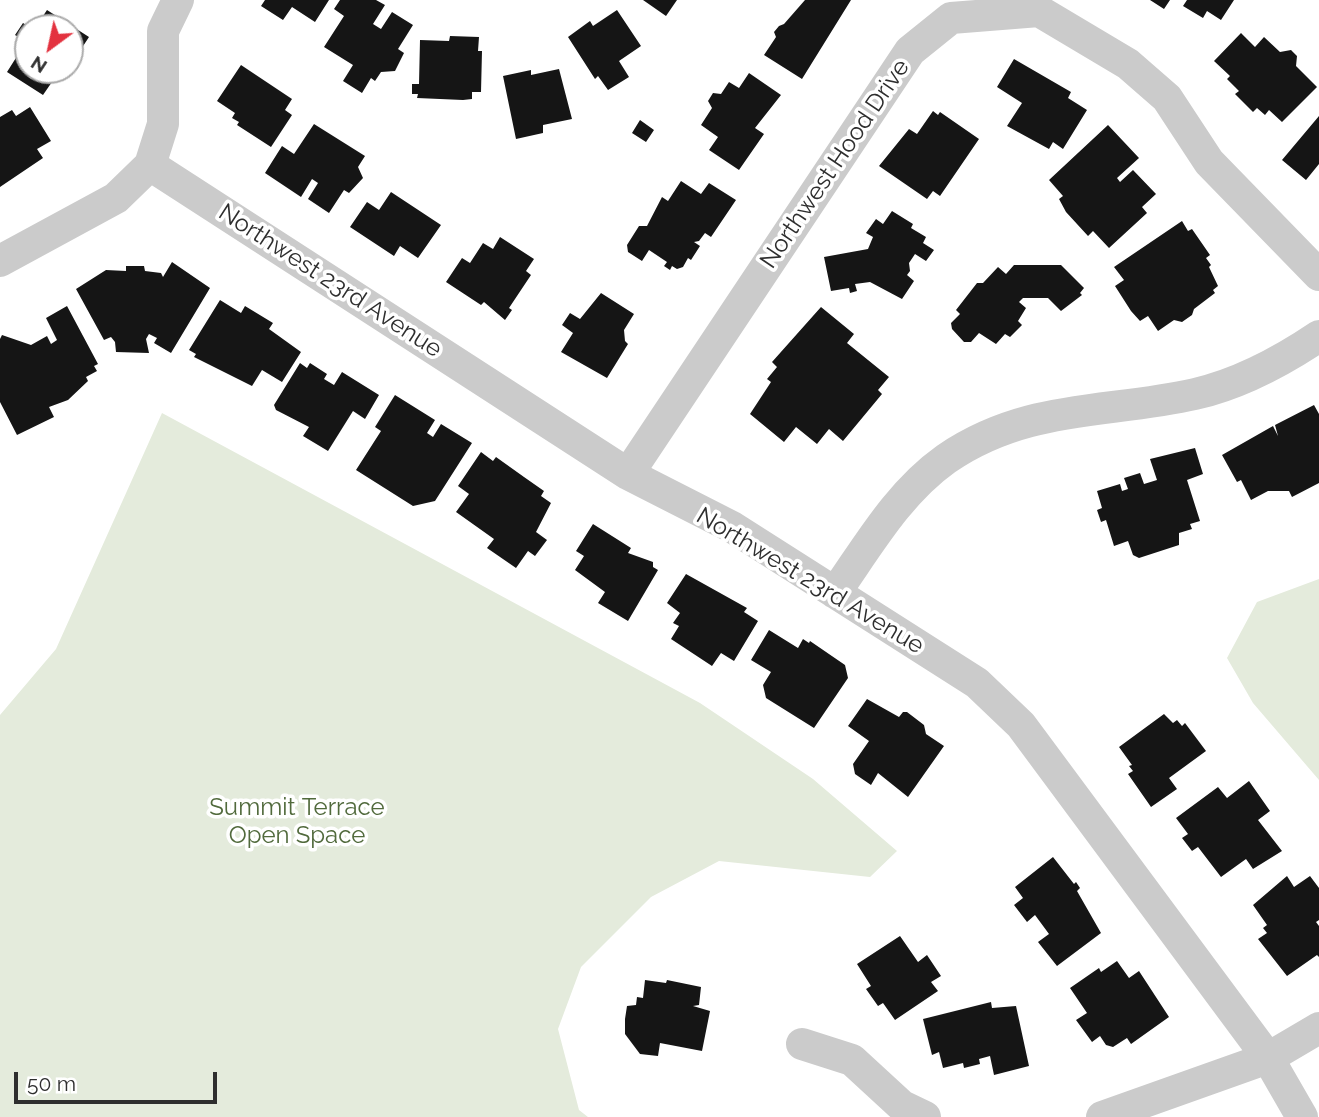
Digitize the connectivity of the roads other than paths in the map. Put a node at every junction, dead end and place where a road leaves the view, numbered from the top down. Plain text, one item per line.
1 (178, 0) edge
2 (150, 164) junction
3 (0, 261) edge
4 (1319, 275) edge
5 (1319, 336) edge
6 (628, 474) junction
7 (835, 593) junction
8 (1319, 1028) edge
9 (802, 1044) dead end
10 (1268, 1058) junction
11 (925, 1117) edge
12 (1102, 1117) edge
13 (1302, 1117) edge

1 - 2 street
2 - 3 street
2 - 6 street, Northwest 23rd Avenue
4 - 6 street, Northwest Hood Drive
5 - 7 street
6 - 7 street, Northwest 23rd Avenue
7 - 10 street, Northwest 23rd Avenue
8 - 10 street
9 - 11 street
10 - 12 street
10 - 13 street, Northwest 23rd Avenue

